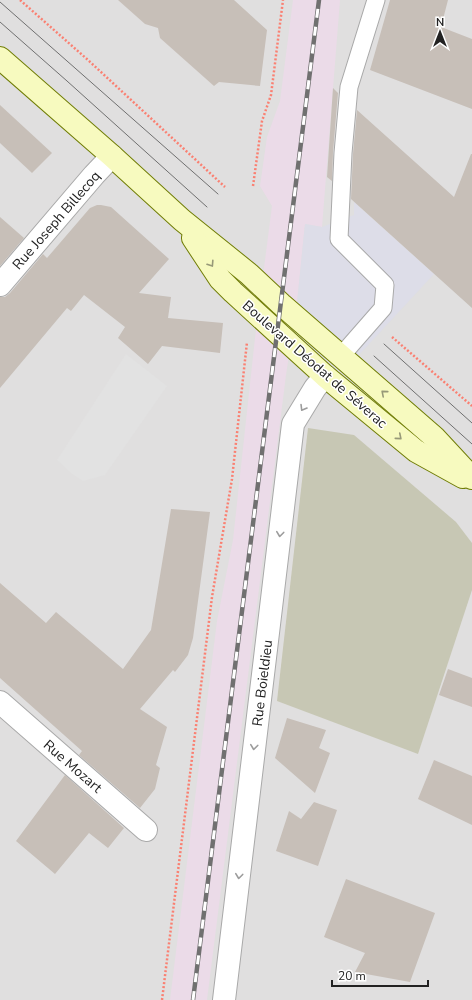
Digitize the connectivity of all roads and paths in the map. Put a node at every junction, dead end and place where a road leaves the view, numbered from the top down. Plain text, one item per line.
1 (20, 0) edge
2 (283, 0) edge
3 (376, 0) edge
4 (0, 58) edge
5 (112, 156) junction
6 (253, 186) dead end
7 (225, 188) dead end
8 (182, 220) junction
9 (0, 285) edge
10 (388, 334) dead end
11 (247, 341) dead end
12 (341, 356) junction
13 (325, 376) junction
14 (472, 406) edge
15 (472, 478) edge
16 (472, 482) edge
17 (0, 702) edge
18 (146, 830) dead end
19 (162, 1000) edge
20 (224, 1000) edge

1 - 7 path
2 - 6 path
3 - 12 lane
4 - 5 main road, Boulevard Déodat de Séverac
5 - 8 main road, Boulevard Déodat de Séverac
5 - 9 street, Rue Joseph Billecoq
8 - 12 main road, Boulevard Déodat de Séverac
8 -> 13 main road, Boulevard Déodat de Séverac
10 - 14 path
11 - 19 path
15 -> 12 main road, Boulevard Déodat de Séverac
13 -> 16 main road, Boulevard Déodat de Séverac
13 -> 20 street, Rue Boieldieu
17 - 18 street, Rue Mozart

